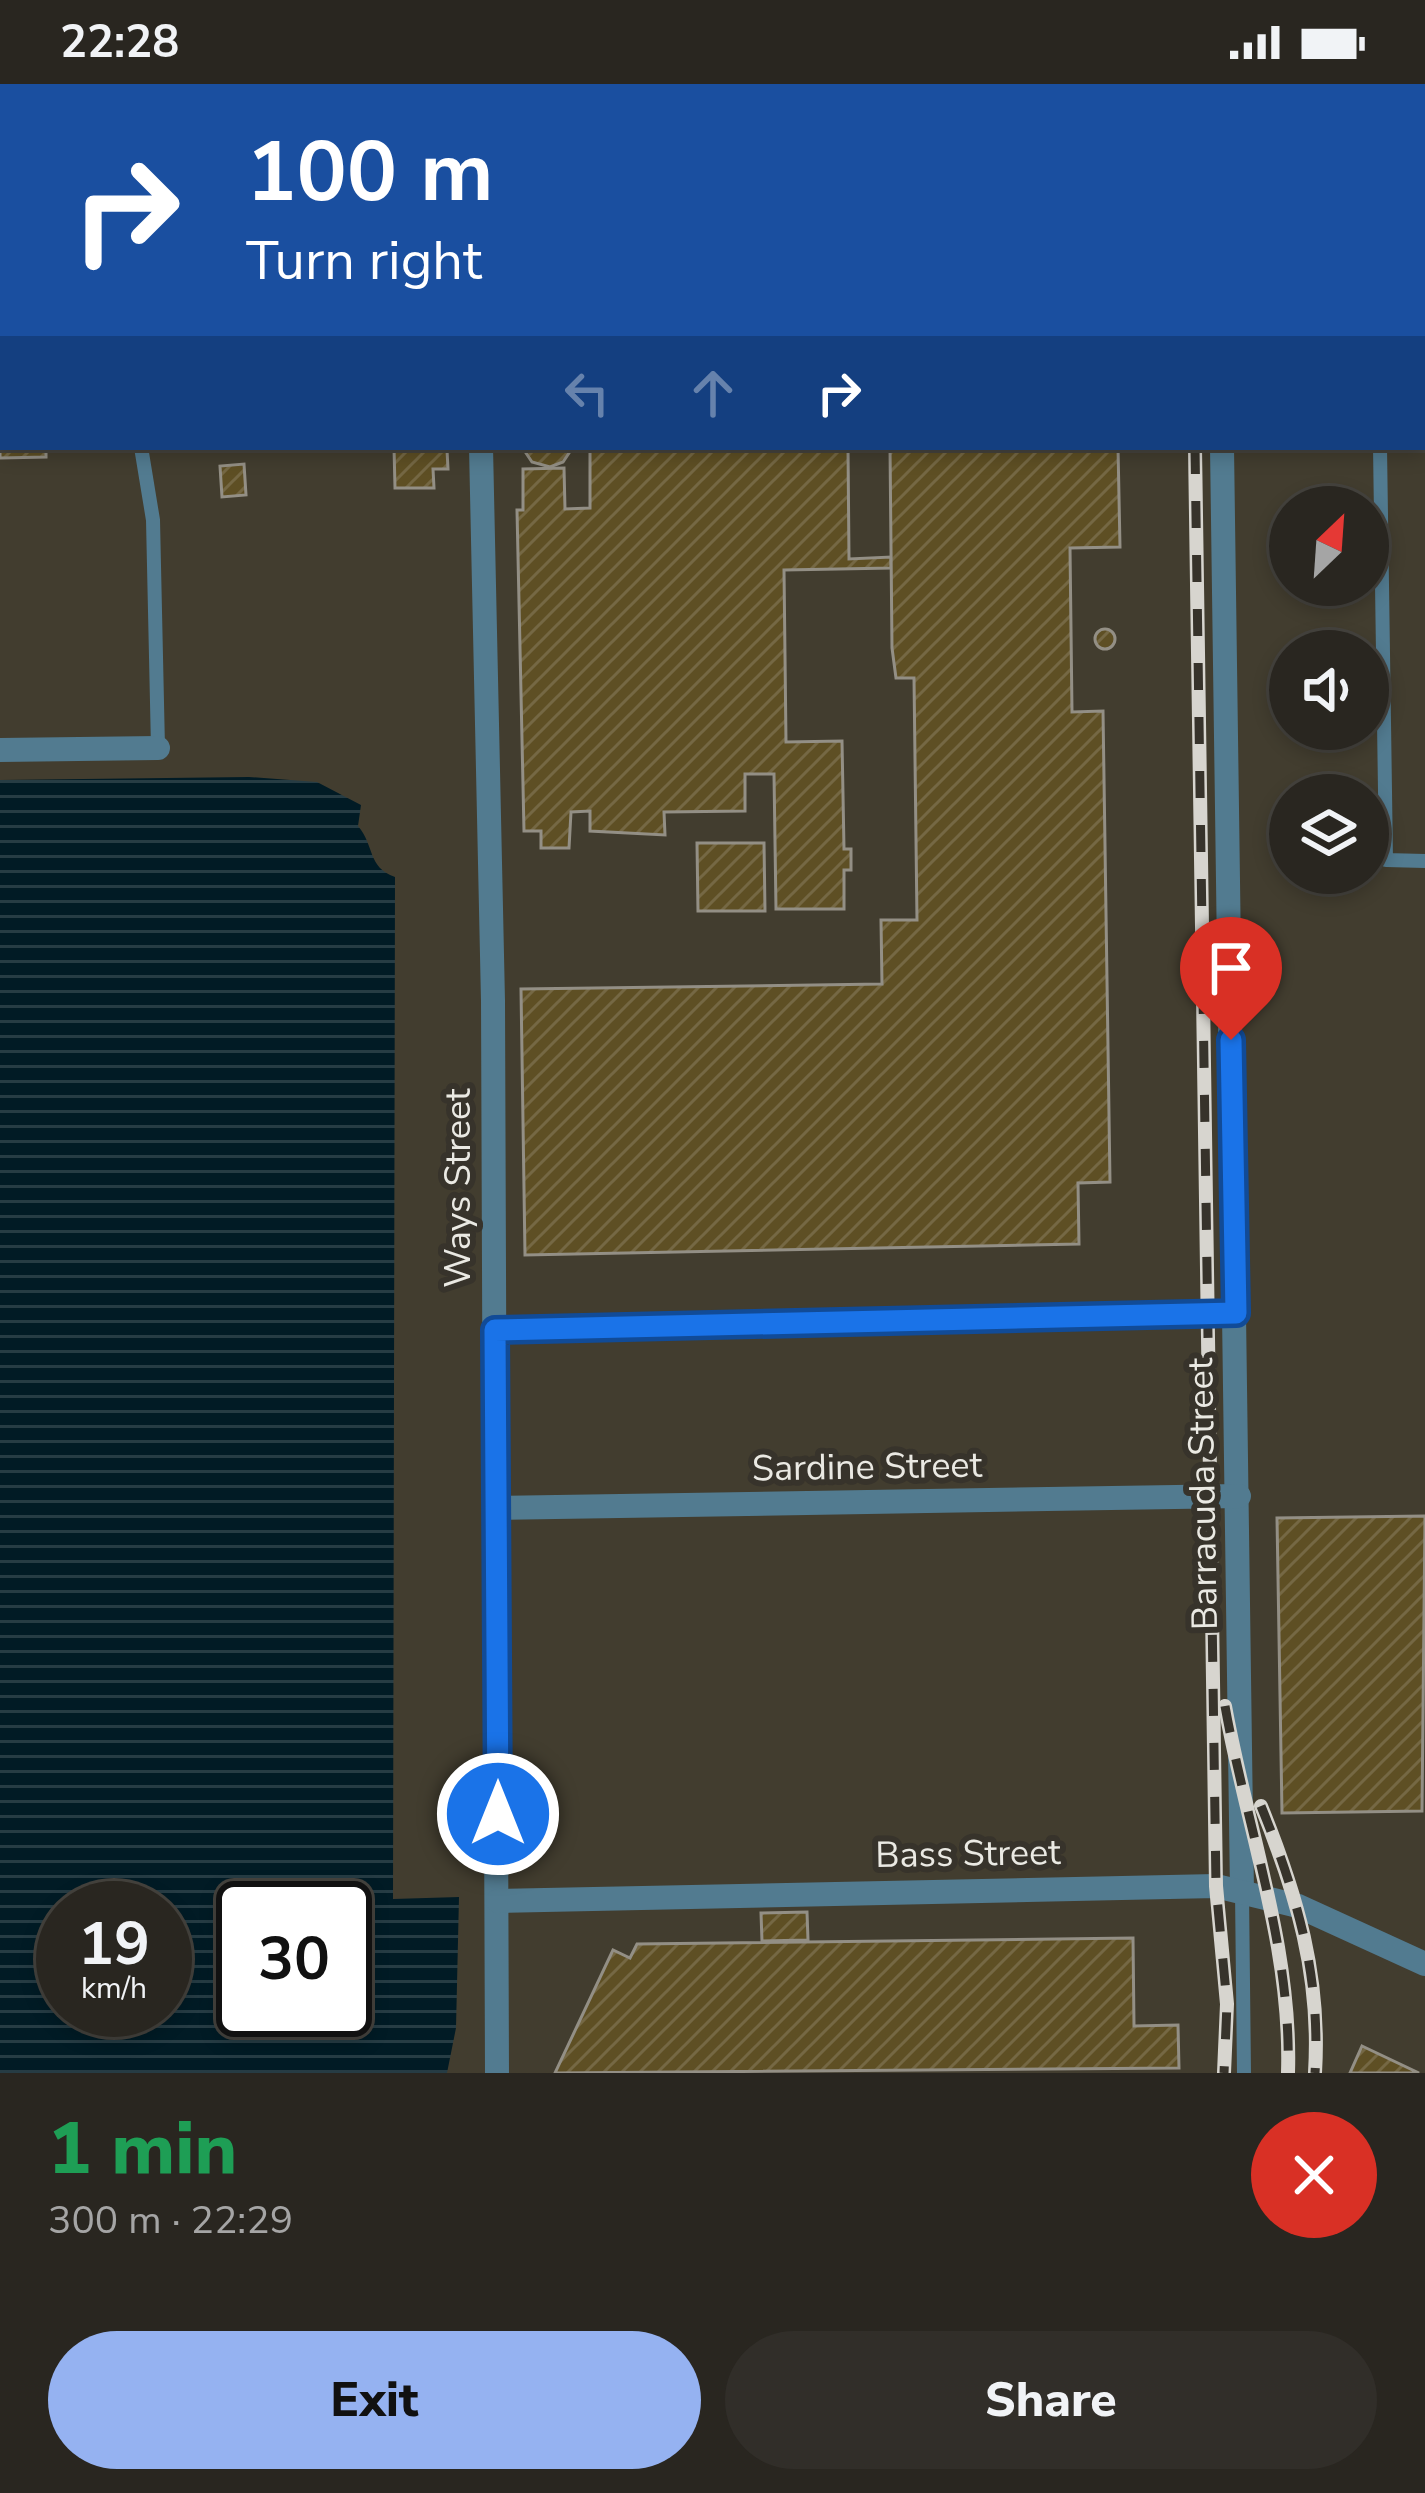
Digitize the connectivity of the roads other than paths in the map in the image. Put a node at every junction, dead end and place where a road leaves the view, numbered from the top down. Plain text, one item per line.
1 (141, 450) edge
2 (482, 450) edge
3 (1222, 450) edge
4 (1380, 450) edge
5 (158, 748) joint
6 (0, 750) edge
7 (1425, 861) edge
8 (1236, 1313) junction
9 (495, 1330) junction
10 (1239, 1496) junction
11 (496, 1508) junction
12 (1242, 1892) junction
13 (498, 1901) junction
14 (1425, 1964) edge
15 (496, 2073) edge
16 (1244, 2073) edge

1 - 5 lane
2 - 9 street, Ways Street
3 - 8 street, Barracuda Street
4 - 7 lane
5 - 6 street
8 - 9 lane
8 - 10 street, Barracuda Street
9 - 11 street, Ways Street
10 - 11 street, Sardine Street
10 - 12 street, Barracuda Street
11 - 13 street, Ways Street
12 - 13 street, Bass Street
12 - 14 street, Bass Street
12 - 16 lane
13 - 15 street, Ways Street

